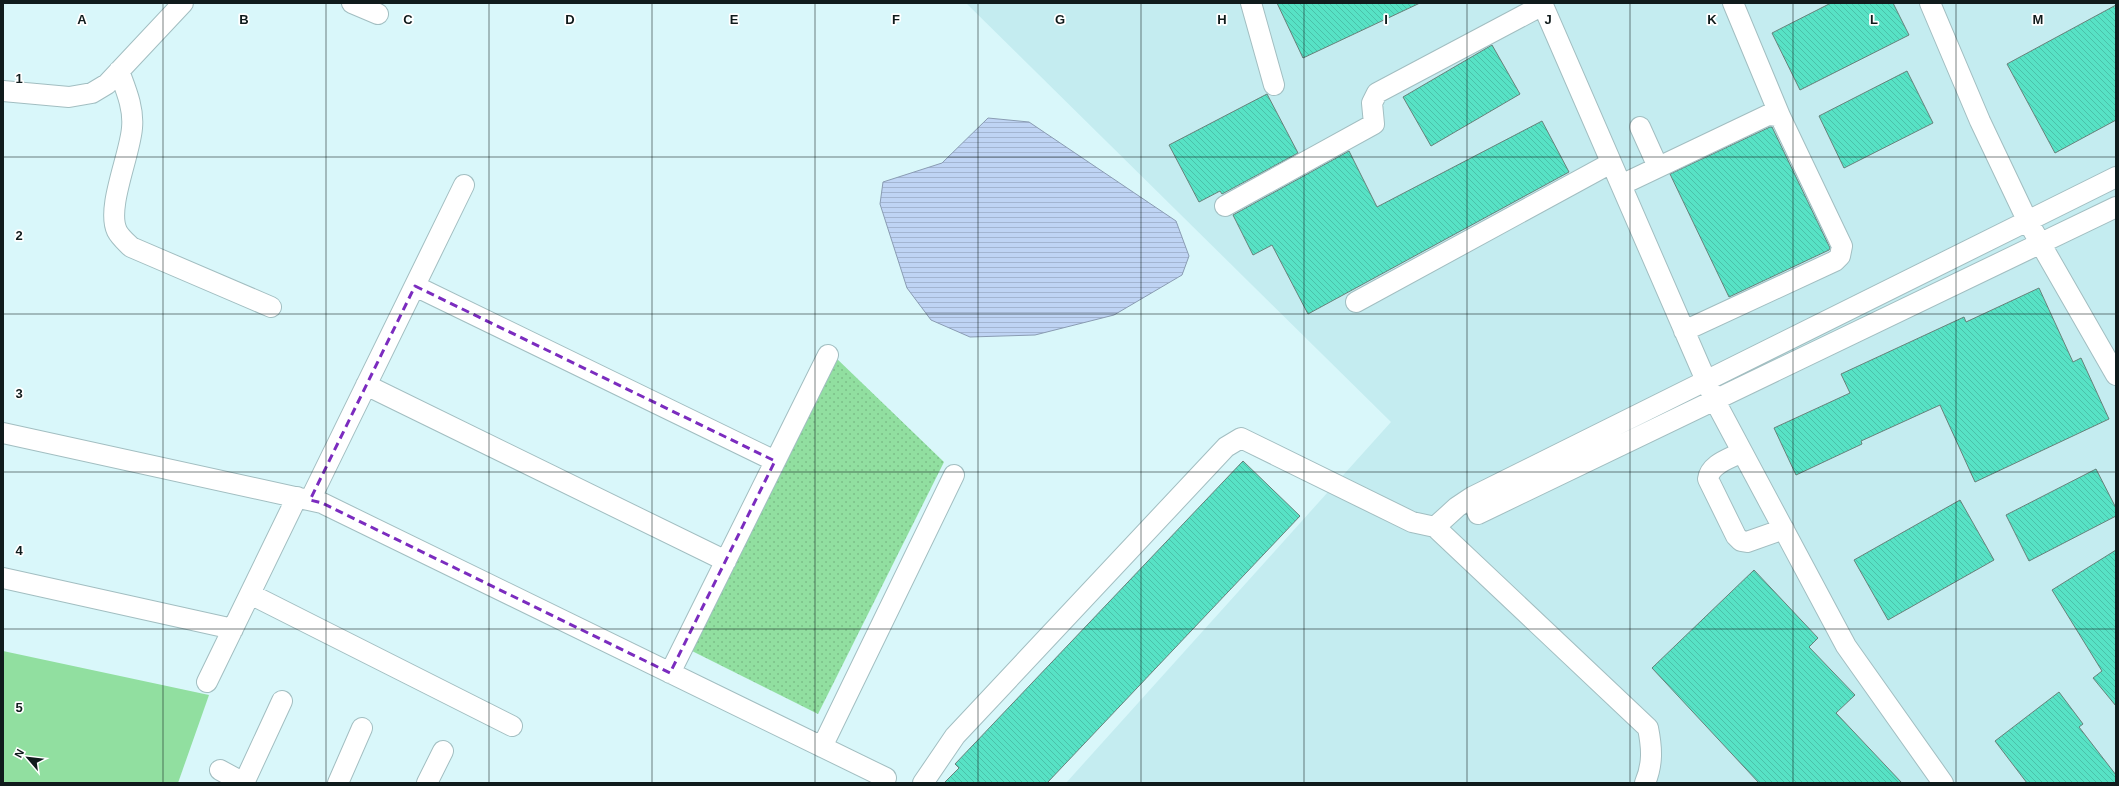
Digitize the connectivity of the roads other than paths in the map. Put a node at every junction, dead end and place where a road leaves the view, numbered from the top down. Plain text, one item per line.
1 (183, 3) edge
2 (352, 3) edge
3 (1251, 3) edge
4 (1733, 3) edge
5 (1930, 3) edge
6 (1542, 4) edge
7 (378, 14) dead end
8 (119, 72) junction
9 (1274, 85) dead end
10 (3, 91) edge
11 (1780, 116) junction
12 (1640, 127) dead end
13 (1611, 163) junction
14 (1658, 167) junction
15 (2116, 177) edge
16 (464, 185) dead end
17 (1621, 185) junction
18 (1225, 206) dead end
19 (2116, 207) edge
20 (2027, 220) junction
21 (2041, 243) junction
22 (415, 286) junction
23 (1356, 302) dead end
24 (271, 307) dead end
25 (1684, 331) junction
26 (828, 354) dead end
27 (2116, 375) edge
28 (1706, 380) junction
29 (366, 385) junction
30 (1714, 399) junction
31 (3, 433) edge
32 (1742, 452) junction
33 (775, 461) junction
34 (954, 475) dead end
35 (304, 499) junction
36 (1475, 505) junction
37 (1435, 527) junction
38 (1784, 530) junction
39 (726, 561) junction
40 (3, 578) edge
41 (250, 594) junction
42 (233, 629) junction
43 (670, 673) junction
44 (207, 682) dead end
45 (282, 701) dead end
46 (512, 726) dead end
47 (362, 728) dead end
48 (822, 747) junction
49 (443, 751) dead end
50 (220, 770) dead end
51 (886, 778) dead end
52 (338, 783) edge
53 (427, 783) edge
54 (923, 783) edge
55 (1645, 783) edge
56 (1943, 783) edge

1 - 8 street
2 - 7 street
3 - 9 street
4 - 11 street
5 - 20 street
6 - 13 street
6 - 18 street
8 - 10 street
8 - 24 street
11 - 14 street
11 - 25 street
12 - 14 street
13 - 17 street
13 - 23 street
14 - 17 street
15 - 20 street
16 - 22 street
17 - 25 street
19 - 21 street
20 - 21 street
20 - 28 street
21 - 27 street
21 - 30 street
22 - 29 street
22 - 33 street
25 - 28 street
26 - 33 street
28 - 30 street
28 - 36 street
29 - 35 street
29 - 39 street
30 - 32 street
30 - 36 street
31 - 35 street
32 - 38 street
32 - 38 street
33 - 39 street
34 - 48 street
35 - 41 street
35 - 43 street
36 - 37 street
37 - 54 street
37 - 55 street
38 - 56 street
39 - 43 street
40 - 42 street
41 - 42 street
41 - 46 street
42 - 44 street
43 - 48 street
45 - 50 street
47 - 52 street
48 - 51 street
49 - 53 street

